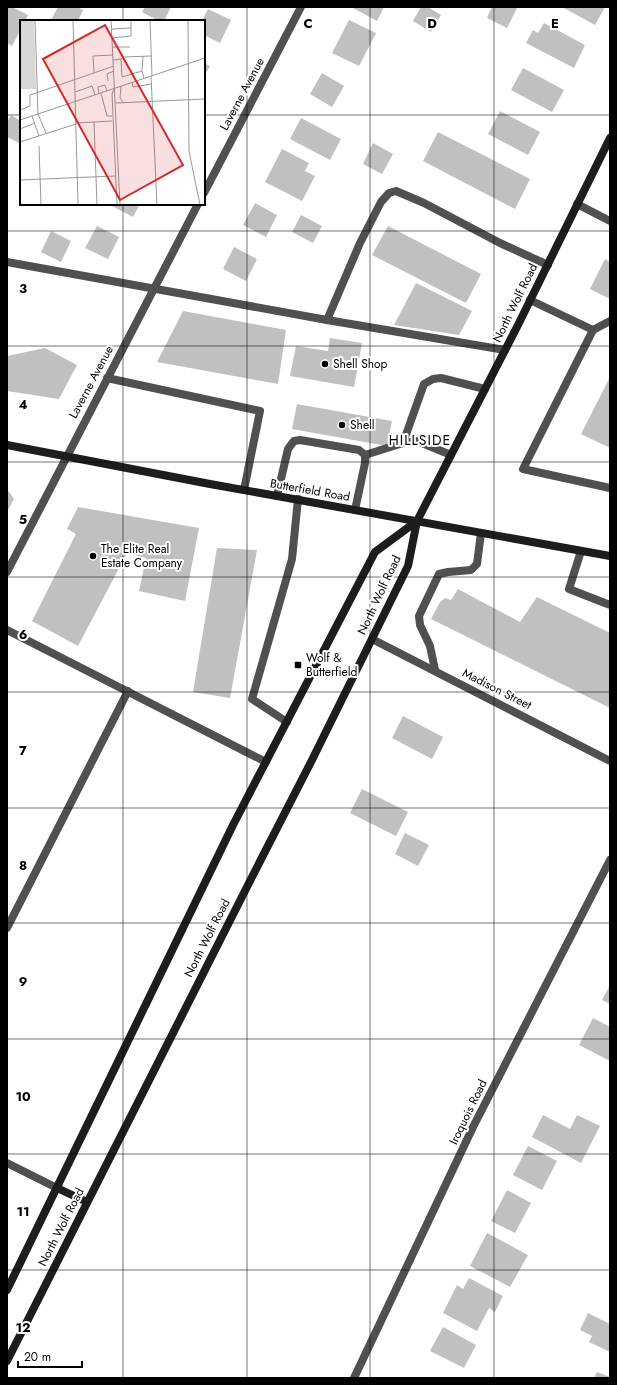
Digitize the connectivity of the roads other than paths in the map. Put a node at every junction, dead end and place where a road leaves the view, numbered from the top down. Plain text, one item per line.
1 (301, 7) edge
2 (610, 138) edge
3 (205, 191) edge
4 (577, 204) junction
5 (197, 205) edge
6 (610, 221) edge
7 (7, 262) edge
8 (548, 265) junction
9 (154, 289) junction
10 (530, 300) junction
11 (327, 320) junction
12 (610, 321) edge
13 (593, 330) junction
14 (505, 350) junction
15 (107, 378) junction
16 (485, 390) junction
17 (403, 443) junction
18 (7, 445) edge
19 (365, 455) junction
20 (451, 455) junction
21 (66, 456) junction
22 (610, 488) edge
23 (244, 490) junction
24 (278, 496) junction
25 (298, 500) junction
26 (355, 510) junction
27 (417, 521) junction
28 (481, 533) junction
29 (581, 550) junction
30 (610, 556) edge
31 (7, 572) edge
32 (610, 605) edge
33 (7, 630) edge
34 (372, 639) junction
35 (435, 670) junction
36 (128, 691) junction
37 (287, 722) junction
38 (610, 761) edge
39 (266, 762) junction
40 (610, 860) edge
41 (7, 928) edge
42 (7, 1163) edge
43 (57, 1188) junction
44 (87, 1202) junction
45 (7, 1290) edge
46 (7, 1361) edge
47 (354, 1378) edge

1 - 3 street, Laverne Avenue
2 - 4 main road, North Wolf Road
4 - 6 street
4 - 8 main road, North Wolf Road
5 - 9 street, Laverne Avenue
7 - 9 street
8 - 10 main road, North Wolf Road
8 - 11 street
9 - 11 street
9 - 15 street, Laverne Avenue
10 - 13 street
10 - 14 main road, North Wolf Road
11 - 14 street
12 - 13 street
13 - 22 street
14 - 16 main road, North Wolf Road
15 - 21 street, Laverne Avenue
15 - 23 street
16 - 17 street
16 - 20 main road, North Wolf Road
17 - 19 street
17 - 20 street
18 - 21 main road, Butterfield Road
19 - 24 street
19 - 26 street
20 - 27 main road, North Wolf Road
21 - 23 main road, Butterfield Road
21 - 31 street, Laverne Avenue
23 - 24 main road, Butterfield Road
24 - 25 main road, Butterfield Road
25 - 26 main road, Butterfield Road
25 - 37 street
26 - 27 main road, Butterfield Road
27 - 28 main road, Butterfield Road
27 - 34 main road, North Wolf Road
27 - 37 main road, North Wolf Road
28 - 29 main road, Butterfield Road
28 - 35 street
29 - 30 main road, Butterfield Road
29 - 32 street
33 - 36 street
34 - 35 street, Madison Street
34 - 44 main road, North Wolf Road
35 - 38 street, Madison Street
36 - 39 street
36 - 41 street
37 - 39 main road, North Wolf Road
39 - 43 main road, North Wolf Road
40 - 47 street, Iroquois Road
42 - 43 street
43 - 44 main road
43 - 45 main road, North Wolf Road
44 - 46 main road, North Wolf Road

